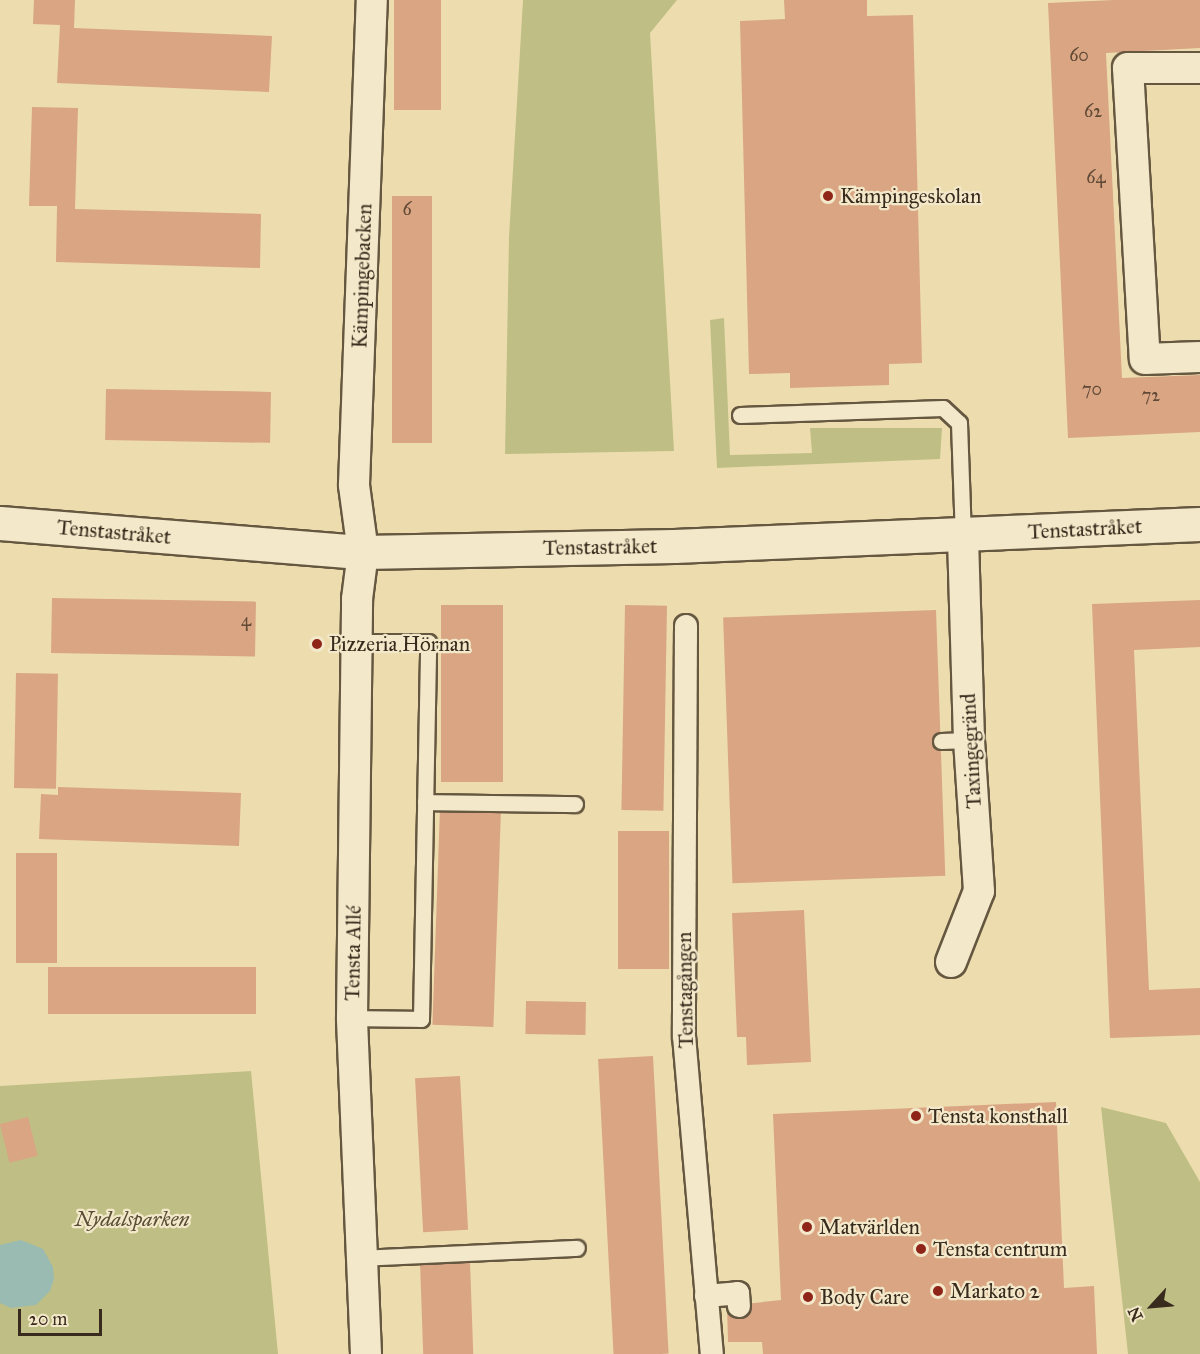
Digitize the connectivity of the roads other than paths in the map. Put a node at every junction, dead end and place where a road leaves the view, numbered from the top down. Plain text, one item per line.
1 (372, 0) edge
2 (1200, 68) edge
3 (1200, 357) edge
4 (740, 415) dead end
5 (0, 523) edge
6 (1200, 524) edge
7 (963, 535) junction
8 (363, 552) junction
9 (686, 626) dead end
10 (358, 642) junction
11 (425, 802) junction
12 (575, 804) dead end
13 (951, 962) dead end
14 (352, 1017) junction
15 (577, 1248) dead end
16 (361, 1258) junction
17 (706, 1296) junction
18 (739, 1306) dead end
19 (366, 1354) edge
20 (712, 1354) edge

1 - 8 street, Kämpingebacken
2 - 3 street
4 - 7 lane
5 - 8 street, Tenstastråket
6 - 7 street, Tenstastråket
7 - 8 street, Tenstastråket
7 - 13 street, Taxingegränd
8 - 10 street, Tensta Allé
9 - 17 street, Tenstagången
10 - 11 lane
10 - 14 street, Tensta Allé
11 - 12 lane
11 - 14 lane
14 - 16 street, Tensta Allé
15 - 16 lane
16 - 19 street, Tensta Allé
17 - 18 street
17 - 20 street, Tenstagången

